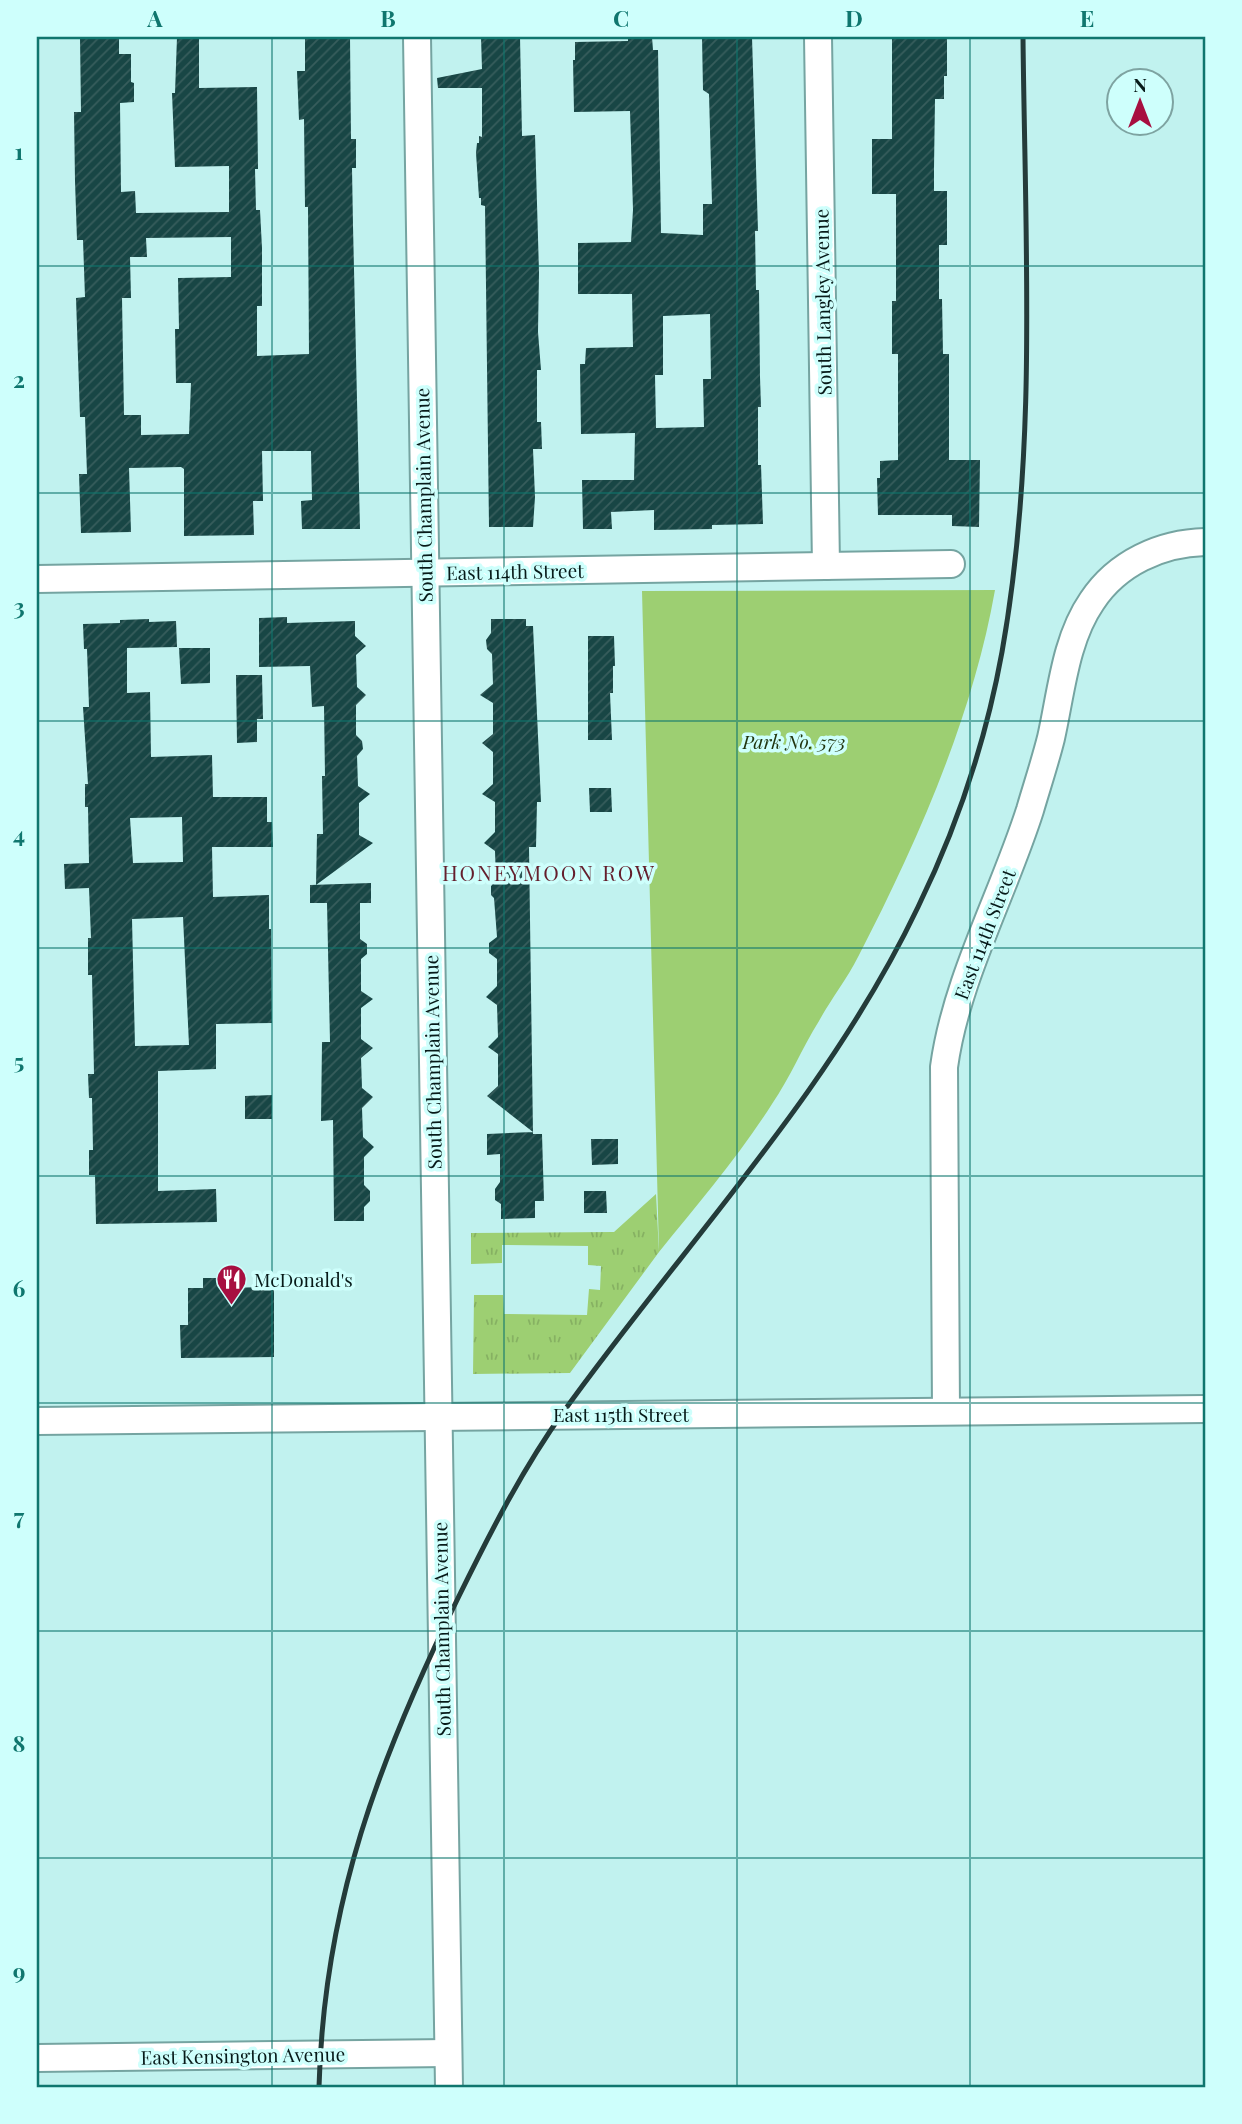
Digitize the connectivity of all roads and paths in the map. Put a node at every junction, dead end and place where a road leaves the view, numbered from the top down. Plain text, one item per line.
1 (417, 37) edge
2 (818, 37) edge
3 (1205, 542) edge
4 (951, 564) dead end
5 (826, 566) junction
6 (425, 572) junction
7 (37, 579) edge
8 (1205, 1409) edge
9 (946, 1411) junction
10 (437, 1416) junction
11 (37, 1421) edge
12 (448, 2053) junction
13 (37, 2058) edge
14 (449, 2087) edge

1 - 6 street, South Champlain Avenue
2 - 5 street, South Langley Avenue
3 - 9 street, East 114th Street
4 - 5 street, East 114th Street
5 - 6 street, East 114th Street
6 - 7 street, East 114th Street
6 - 10 street, South Champlain Avenue
8 - 9 street, East 115th Street
9 - 10 street, East 115th Street
10 - 11 street, East 115th Street
10 - 12 street, South Champlain Avenue
12 - 13 street, East Kensington Avenue
12 - 14 street, South Champlain Avenue

